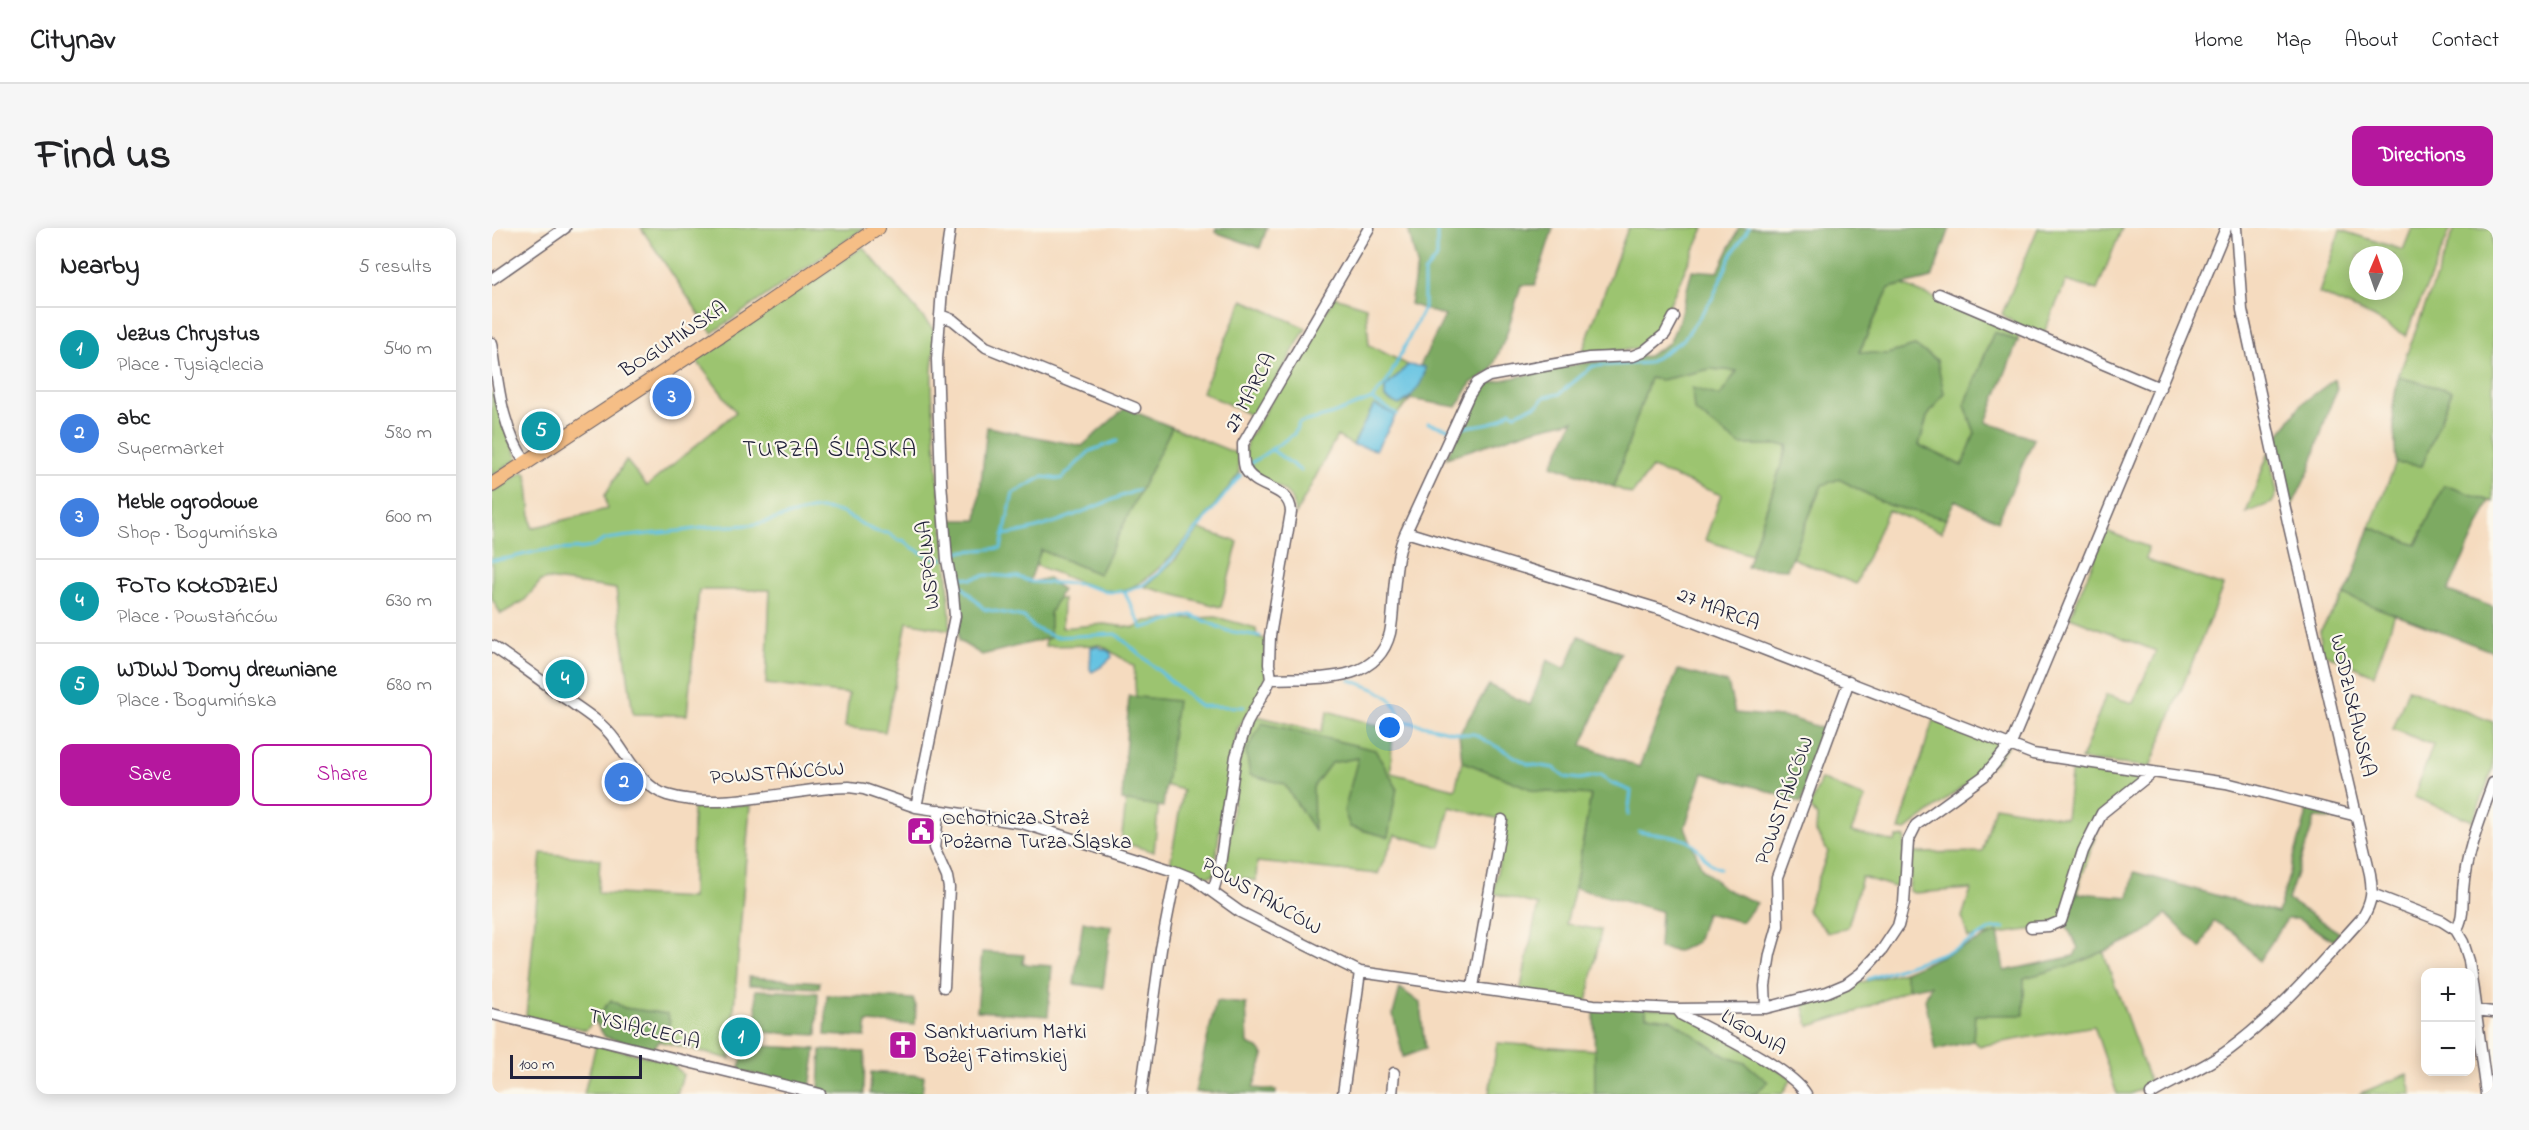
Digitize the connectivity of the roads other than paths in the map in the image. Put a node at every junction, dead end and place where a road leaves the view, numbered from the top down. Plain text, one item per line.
1 (565, 228) edge
2 (878, 228) edge
3 (950, 228) edge
4 (1369, 228) edge
5 (2226, 228) edge
6 (2236, 228) edge
7 (492, 279) edge
8 (1939, 294) dead end
9 (940, 315) junction
10 (1674, 317) dead end
11 (492, 343) edge
12 (495, 387) edge
13 (2160, 388) junction
14 (1136, 408) dead end
15 (526, 462) junction
16 (492, 484) edge
17 (1406, 532) junction
18 (492, 646) edge
19 (1271, 680) junction
20 (1849, 681) junction
21 (2011, 744) junction
22 (2153, 772) junction
23 (2493, 783) edge
24 (916, 807) junction
25 (939, 810) junction
26 (2357, 816) junction
27 (1502, 820) dead end
28 (1176, 872) junction
29 (1213, 891) junction
30 (2372, 894) junction
31 (2031, 927) dead end
32 (2456, 930) junction
33 (2470, 968) edge
34 (1360, 972) junction
35 (944, 987) dead end
36 (1473, 987) junction
37 (1766, 1008) junction
38 (1677, 1009) junction
39 (2475, 1010) joint
40 (2493, 1012) edge
41 (492, 1014) edge
42 (1394, 1073) dead end
43 (820, 1094) edge
44 (1142, 1094) edge
45 (1343, 1094) edge
46 (1392, 1094) edge
47 (1806, 1094) edge
48 (2151, 1094) edge
49 (2487, 1094) edge

1 - 7 street
2 - 15 main road, BOGUMIŃSKA
3 - 9 street, WSPÓLNA
4 - 19 street, 27 MARCA
5 - 13 street
6 - 26 street, WODZISŁAWSKA
8 - 13 street
9 - 14 street
9 - 24 street, WSPÓLNA
10 - 17 street
11 - 12 street
12 - 15 street
13 - 21 street
15 - 16 main road, BOGUMIŃSKA
17 - 19 street
17 - 20 street, 27 MARCA
18 - 24 street, POWSTAŃCÓW
19 - 29 street
20 - 21 street, 27 MARCA
20 - 37 street, POWSTAŃCÓW
21 - 22 street
21 - 37 street, POWSTAŃCÓW
22 - 26 street
22 - 31 street
23 - 32 street
24 - 25 street, POWSTAŃCÓW
25 - 28 street, POWSTAŃCÓW
25 - 35 street
26 - 30 street, WODZISŁAWSKA
27 - 36 street
28 - 29 street, POWSTAŃCÓW
28 - 44 street, POWSTAŃCÓW
29 - 34 street, POWSTAŃCÓW
30 - 32 street
30 - 48 street
32 - 33 street
34 - 36 street, POWSTAŃCÓW
34 - 45 street
36 - 38 street, POWSTAŃCÓW
37 - 38 street, POWSTAŃCÓW
38 - 47 street, LIGONIA
39 - 40 street
39 - 49 street
41 - 43 street, TYSIĄCLECIA
42 - 46 street

